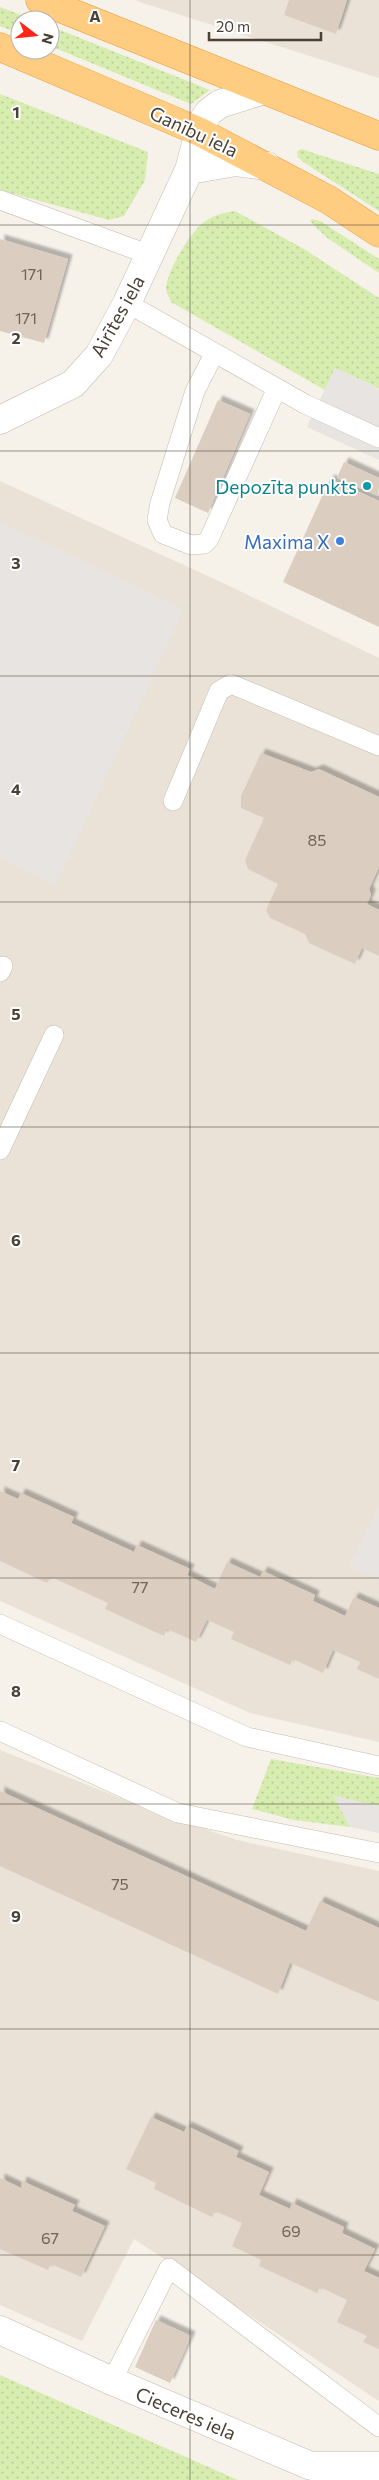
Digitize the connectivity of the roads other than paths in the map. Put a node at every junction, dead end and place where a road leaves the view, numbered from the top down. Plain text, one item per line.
1 (40, 0) edge
2 (0, 48) edge
3 (264, 90) junction
4 (200, 132) junction
5 (379, 136) edge
6 (267, 166) junction
7 (189, 170) junction
8 (0, 200) edge
9 (379, 232) edge
10 (150, 255) junction
11 (127, 303) junction
12 (214, 354) junction
13 (277, 388) junction
14 (0, 420) edge
15 (379, 438) edge
16 (379, 746) edge
17 (173, 801) dead end
18 (54, 1035) dead end
19 (0, 1150) edge
20 (0, 1624) edge
21 (0, 1731) edge
22 (379, 1766) edge
23 (379, 1853) edge
24 (0, 2330) edge
25 (112, 2381) junction
26 (379, 2427) edge
27 (379, 2466) edge

1 - 3 highway
2 - 4 highway, Ganību iela
3 - 4 street, Airītes iela
3 - 5 highway
4 - 6 highway, Ganību iela
4 - 7 street, Airītes iela
6 - 7 street
6 - 9 highway, Ganību iela
7 - 10 street, Airītes iela
8 - 10 lane
10 - 11 street, Airītes iela
11 - 12 lane
11 - 14 street, Airītes iela
12 - 13 lane
12 - 13 lane
13 - 15 lane
16 - 17 lane
18 - 19 lane
20 - 22 lane
21 - 23 lane
24 - 25 street, Cieceres iela
25 - 26 lane
25 - 27 street, Cieceres iela

